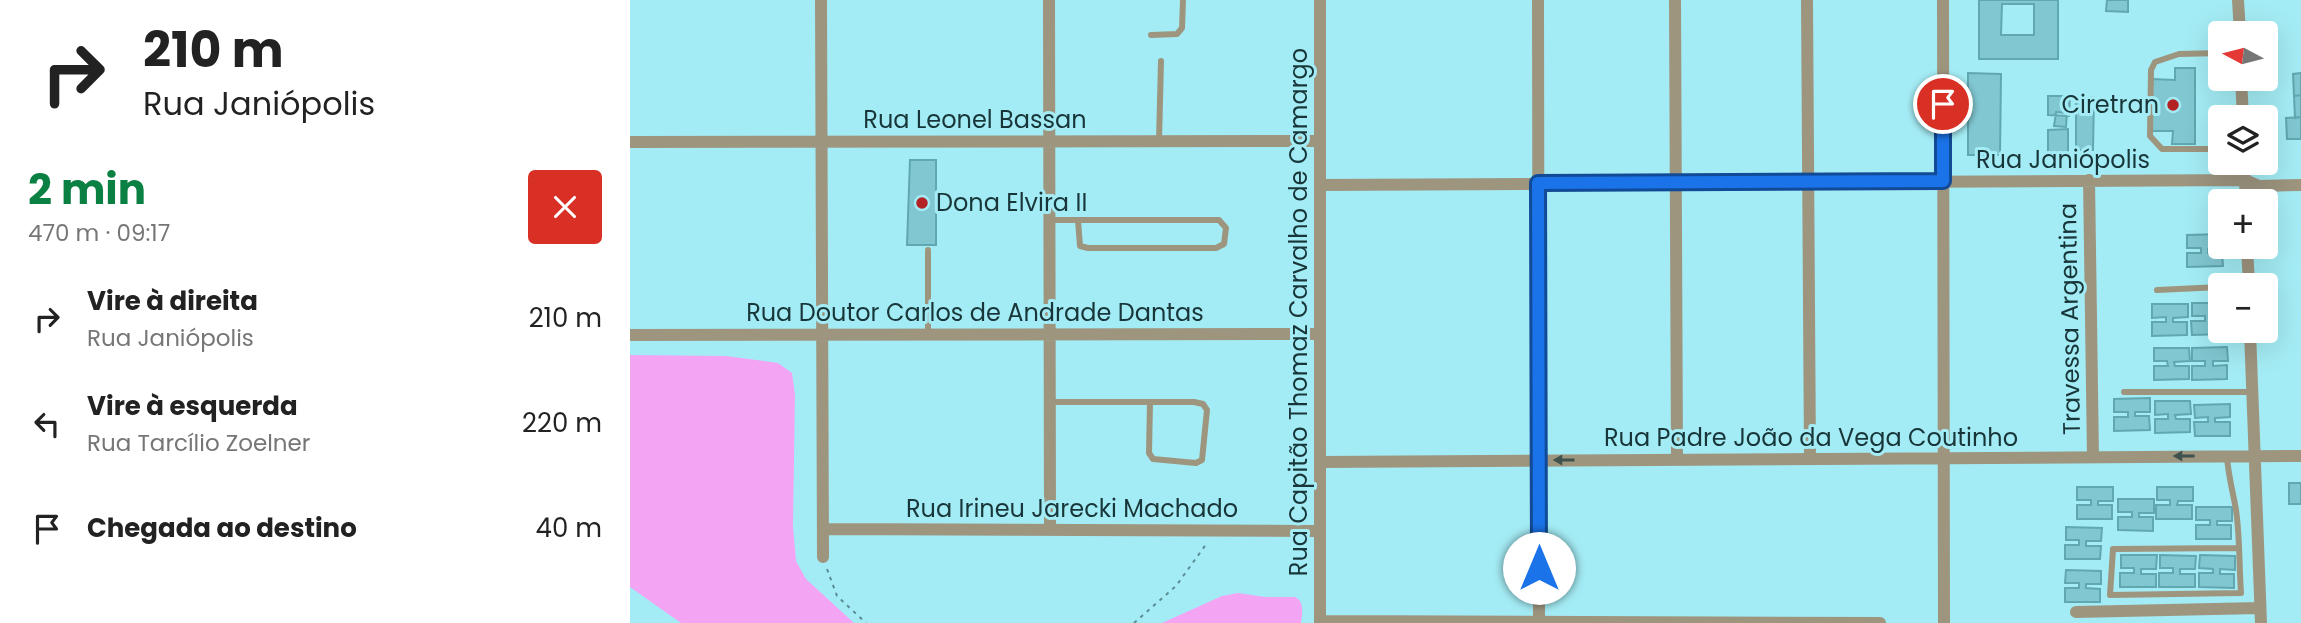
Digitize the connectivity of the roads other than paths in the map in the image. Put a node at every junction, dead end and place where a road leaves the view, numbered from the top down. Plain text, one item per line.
1 (821, 0) edge
2 (1049, 0) edge
3 (1183, 0) edge
4 (1320, 0) edge
5 (1538, 0) edge
6 (1675, 0) edge
7 (1807, 0) edge
8 (1943, 0) edge
9 (2238, 0) edge
10 (2239, 21) edge
11 (1151, 35) dead end
12 (2208, 53) edge
13 (1161, 61) dead end
14 (821, 141) junction
15 (1049, 141) junction
16 (1159, 141) junction
17 (1320, 141) junction
18 (630, 142) edge
19 (2208, 149) edge
20 (2245, 175) edge
21 (2089, 180) junction
22 (2245, 180) junction
23 (1943, 181) junction
24 (1808, 182) junction
25 (1538, 183) junction
26 (1676, 183) junction
27 (1320, 185) junction
28 (2301, 185) edge
29 (2245, 189) edge
30 (1049, 220) junction
31 (1078, 220) junction
32 (928, 250) dead end
33 (2208, 288) edge
34 (2157, 290) dead end
35 (928, 334) junction
36 (1049, 334) junction
37 (1320, 334) junction
38 (630, 335) edge
39 (822, 335) junction
40 (2250, 343) edge
41 (2124, 392) dead end
42 (2252, 392) junction
43 (1049, 402) junction
44 (1150, 402) junction
45 (2227, 456) junction
46 (2255, 456) junction
47 (2301, 456) edge
48 (2093, 457) junction
49 (1944, 458) junction
50 (1810, 459) junction
51 (1539, 460) junction
52 (1677, 460) junction
53 (1320, 462) junction
54 (823, 529) junction
55 (1050, 530) junction
56 (1320, 531) junction
57 (2238, 548) junction
58 (823, 557) road end
59 (2260, 608) junction
60 (2076, 612) dead end
61 (1320, 622) edge
62 (1539, 622) edge
63 (1880, 623) edge
64 (1944, 623) edge
65 (2261, 623) edge

1 - 14 street
2 - 15 street
3 - 11 lane
4 - 17 street, Rua Capitão Thomaz Carvalho de Camargo
5 - 25 street
6 - 26 street
7 - 24 street
8 - 23 street
9 - 10 street
12 - 19 lane
13 - 16 lane
14 - 15 street, Rua Leonel Bassan
14 - 18 street, Rua Leonel Bassan
14 - 39 street
15 - 16 street, Rua Leonel Bassan
15 - 30 street
16 - 17 street, Rua Leonel Bassan
17 - 27 street, Rua Capitão Thomaz Carvalho de Camargo
20 - 22 street
21 - 22 street, Rua Janiópolis
21 - 23 street, Rua Janiópolis
21 - 48 street, Travessa Argentina
22 - 28 street, Rua Janiópolis
22 - 29 street
23 - 24 street, Rua Janiópolis
23 - 49 street
24 - 26 street, Rua Janiópolis
24 - 50 street
25 - 26 street, Rua Janiópolis
25 - 27 street, Rua Janiópolis
25 - 51 street
26 - 52 street
27 - 37 street, Rua Capitão Thomaz Carvalho de Camargo
30 - 31 lane
30 - 36 street
31 - 31 lane
32 - 35 lane
33 - 34 lane
35 - 36 street, Rua Doutor Carlos de Andrade Dantas
35 - 39 street, Rua Doutor Carlos de Andrade Dantas
36 - 37 street, Rua Doutor Carlos de Andrade Dantas
36 - 43 street
37 - 53 street, Rua Capitão Thomaz Carvalho de Camargo
38 - 39 street, Rua Doutor Carlos de Andrade Dantas
39 - 54 street
40 - 42 street
41 - 42 lane
42 - 46 street
43 - 44 lane
43 - 55 street
44 - 44 lane
45 - 46 street, Rua Padre João da Vega Coutinho
45 -> 48 street, Rua Padre João da Vega Coutinho
45 - 57 lane
46 - 47 street, Rua Padre João da Vega Coutinho
46 - 59 street
48 - 49 street, Rua Padre João da Vega Coutinho
49 - 50 street, Rua Padre João da Vega Coutinho
49 - 64 street
50 - 52 street, Rua Padre João da Vega Coutinho
52 -> 51 street, Rua Padre João da Vega Coutinho
51 - 53 street, Rua Padre João da Vega Coutinho
51 - 62 street
53 - 56 street, Rua Capitão Thomaz Carvalho de Camargo
54 - 55 street, Rua Irineu Jarecki Machado
54 - 58 street
55 - 56 street, Rua Irineu Jarecki Machado
56 - 61 street, Rua Capitão Thomaz Carvalho de Camargo
57 - 57 lane
59 - 60 street
59 - 65 street
61 - 62 street
62 - 63 street

